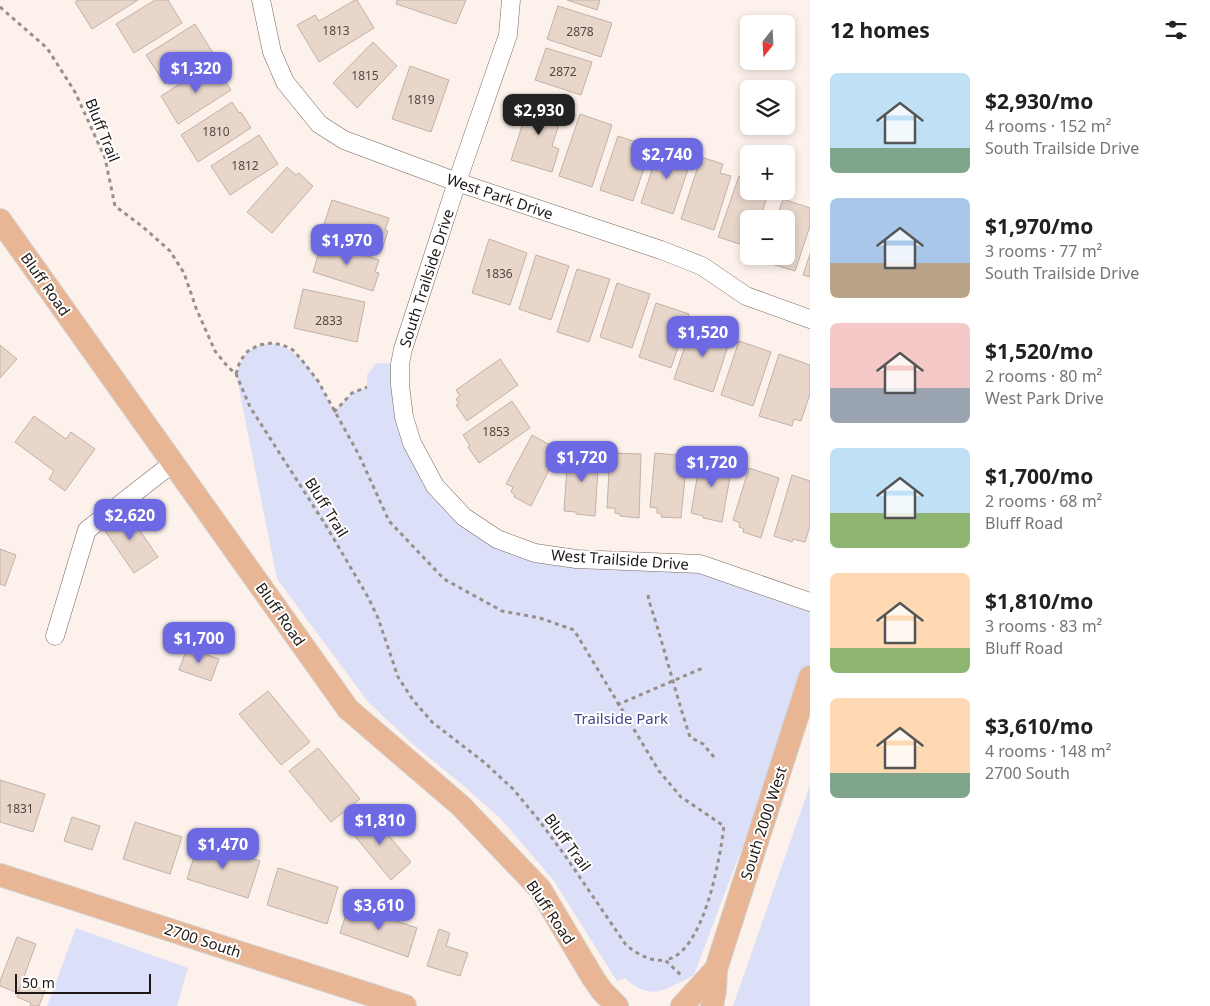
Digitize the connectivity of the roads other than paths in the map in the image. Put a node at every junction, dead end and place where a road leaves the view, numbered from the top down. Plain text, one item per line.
1 (261, 0) edge
2 (511, 0) edge
3 (457, 182) junction
4 (0, 220) edge
5 (810, 319) edge
6 (400, 385) joint
7 (173, 462) junction
8 (810, 602) edge
9 (55, 636) dead end
10 (810, 677) edge
11 (0, 875) edge
12 (716, 969) junction
13 (593, 978) junction
14 (405, 1006) edge
15 (603, 1006) edge
16 (617, 1006) edge
17 (682, 1006) edge
18 (712, 1006) edge

1 - 3 street, West Park Drive
2 - 3 street, South Trailside Drive
3 - 5 street, West Park Drive
3 - 6 street, South Trailside Drive
4 - 7 main road, Bluff Road
6 - 8 street, West Trailside Drive
7 - 9 street
7 - 13 main road, Bluff Road
10 - 12 main road, South 2000 West
11 - 14 main road, 2700 South
12 - 17 main road, South 2000 West
12 - 18 main road, South 2000 West
13 - 15 main road, Bluff Road
13 - 16 main road, Bluff Road

